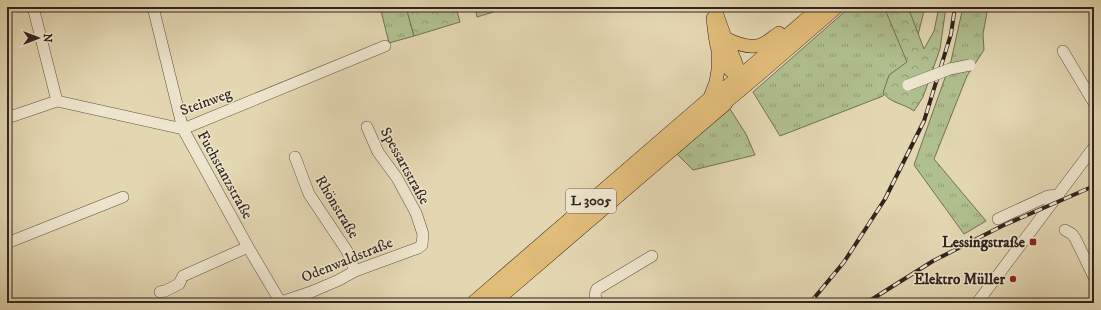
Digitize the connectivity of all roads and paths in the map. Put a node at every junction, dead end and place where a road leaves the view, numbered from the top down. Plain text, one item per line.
1 (34, 7) edge
2 (153, 7) edge
3 (713, 7) edge
4 (820, 7) edge
5 (837, 7) edge
6 (725, 38) junction
7 (385, 46) dead end
8 (1063, 51) dead end
9 (718, 52) junction
10 (970, 65) dead end
11 (739, 76) junction
12 (756, 77) junction
13 (908, 85) dead end
14 (709, 100) junction
15 (57, 101) junction
16 (725, 103) junction
17 (1094, 103) edge
18 (7, 118) edge
19 (367, 127) dead end
20 (183, 129) junction
21 (1094, 147) edge
22 (295, 157) dead end
23 (1059, 195) junction
24 (123, 196) dead end
25 (998, 219) dead end
26 (1065, 230) dead end
27 (423, 242) joint
28 (7, 243) edge
29 (248, 247) junction
30 (652, 256) dead end
31 (356, 271) junction
32 (1094, 277) edge
33 (160, 292) dead end
34 (281, 302) edge
35 (474, 303) edge
36 (492, 303) edge
37 (598, 303) edge
38 (977, 303) edge

1 - 15 street
2 - 20 street, Fuchstanzstraße
3 - 6 main road
3 - 9 main road
4 - 6 main road
4 - 11 main road, L 3005
5 - 12 main road, L 3005
6 - 11 main road
7 - 20 street, Steinweg
8 - 17 street
9 - 11 main road
9 - 14 main road
10 - 13 street, bridge
11 - 12 main road
11 - 14 main road, L 3005
11 - 16 main road
12 - 16 main road, L 3005
14 - 35 highway, L 3005
15 - 18 street
15 - 20 street, Steinweg
16 - 36 highway, L 3005
19 - 27 street, Spessartstraße
20 - 29 street, Fuchstanzstraße
21 - 23 street
22 - 31 street, Rhönstraße
23 - 25 street
23 - 38 street
24 - 28 street
26 - 32 street
27 - 31 street, Odenwaldstraße
29 - 33 street
29 - 34 street, Fuchstanzstraße
30 - 37 street
31 - 34 street, Odenwaldstraße

